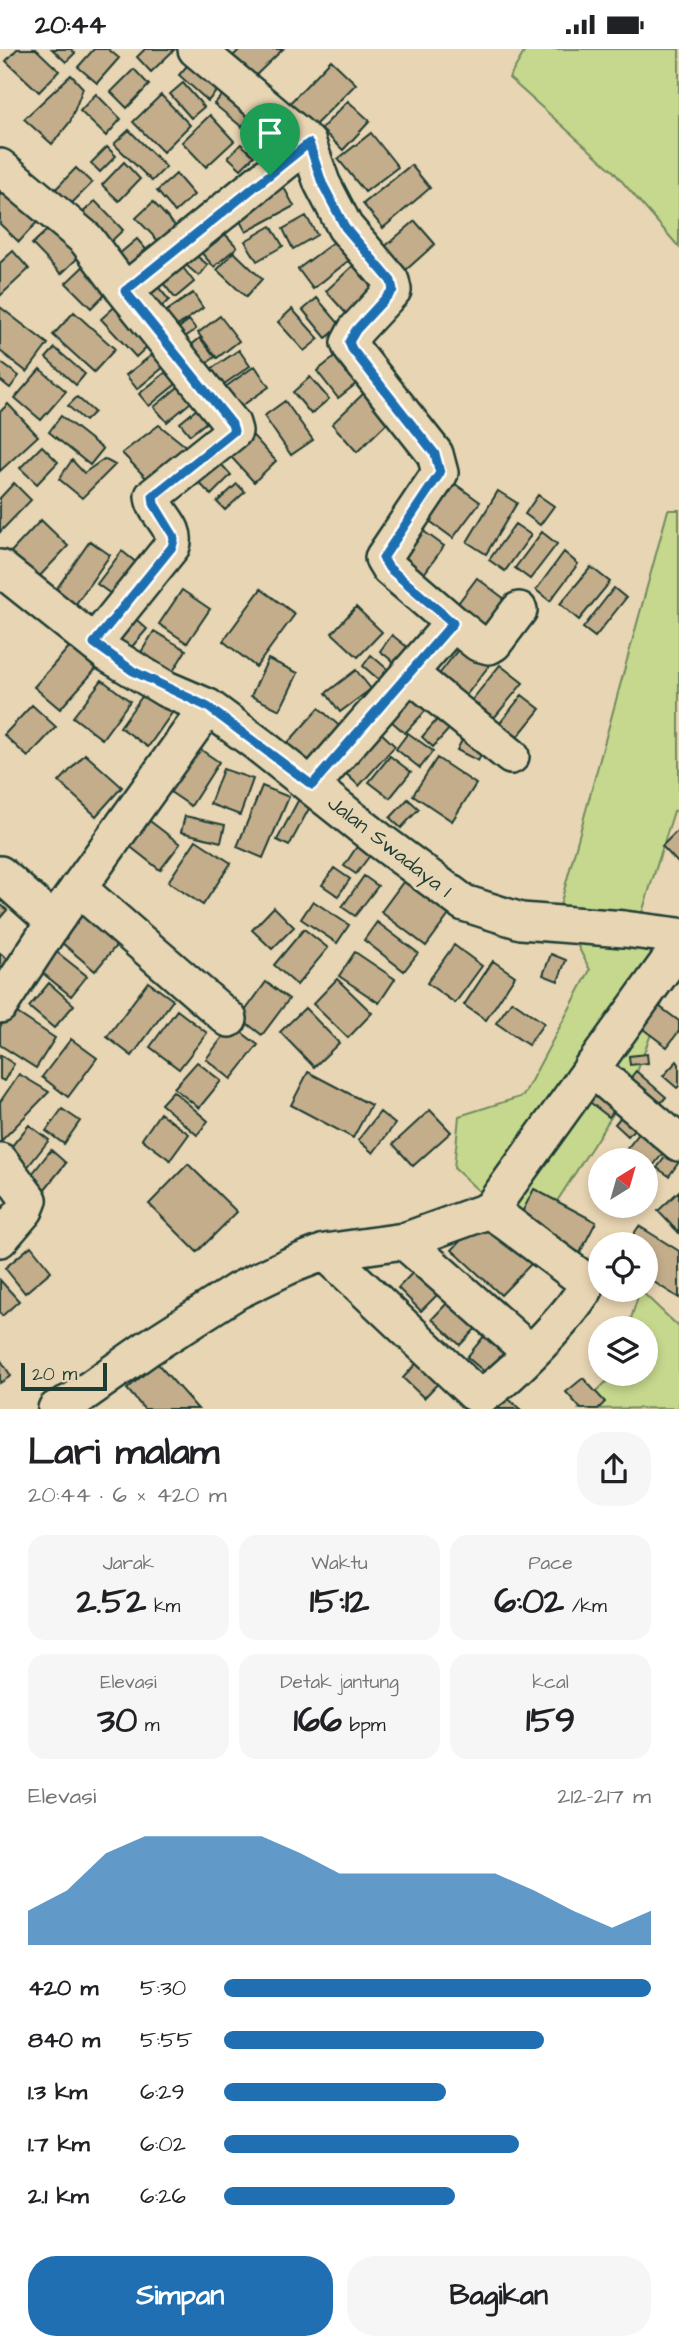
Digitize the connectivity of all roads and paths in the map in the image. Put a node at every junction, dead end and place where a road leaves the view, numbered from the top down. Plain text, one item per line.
1 (197, 49) edge
2 (309, 143) junction
3 (0, 167) edge
4 (125, 291) junction
5 (0, 568) edge
6 (519, 610) dead end
7 (453, 623) junction
8 (94, 643) junction
9 (410, 673) junction
10 (208, 707) junction
11 (511, 756) dead end
12 (312, 785) junction
13 (0, 874) edge
14 (78, 888) junction
15 (54, 922) junction
16 (679, 936) edge
17 (679, 947) edge
18 (0, 1005) edge
19 (229, 1019) dead end
20 (592, 1067) junction
21 (679, 1143) edge
22 (0, 1161) edge
23 (490, 1210) junction
24 (0, 1239) edge
25 (404, 1241) junction
26 (325, 1252) junction
27 (531, 1353) junction
28 (71, 1406) edge

1 - 2 street
2 - 4 street
2 - 7 street
3 - 4 street
4 - 8 street
5 - 8 street, Jalan Swadaya 1
6 - 7 street
7 - 9 street
8 - 10 street, Jalan Swadaya 1
9 - 11 street
9 - 12 street
10 - 12 street, Jalan Swadaya 1
10 - 14 street
12 - 16 street, Jalan Swadaya 1
13 - 15 street
14 - 15 street
14 - 19 street
15 - 18 street
17 - 20 street
20 - 21 street
20 - 23 street
22 - 24 street
23 - 25 street
23 - 27 street
25 - 26 street
25 - 27 street
26 - 27 street
26 - 28 street

